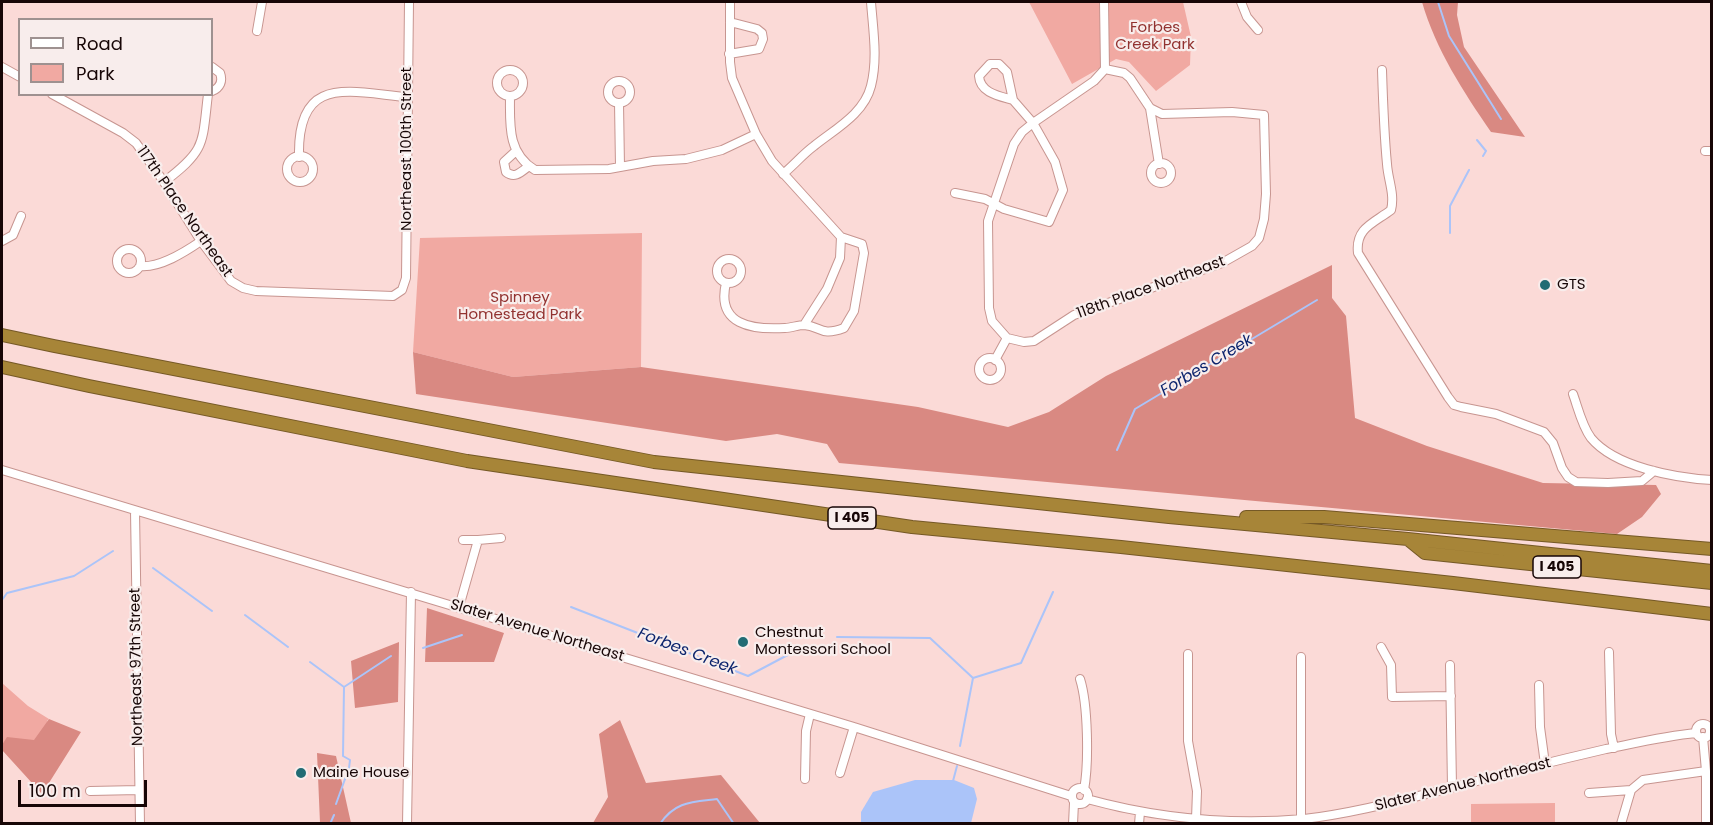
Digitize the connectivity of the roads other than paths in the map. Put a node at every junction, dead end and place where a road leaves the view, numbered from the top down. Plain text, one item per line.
1 (262, 2) edge
2 (409, 2) edge
3 (730, 2) edge
4 (871, 2) edge
5 (1104, 2) edge
6 (1241, 2) edge
7 (730, 22) junction
8 (1258, 30) dead end
9 (257, 31) dead end
10 (729, 54) junction
11 (2, 67) edge
12 (213, 68) edge
13 (1105, 69) junction
14 (1382, 70) dead end
15 (18, 76) edge
16 (213, 90) edge
17 (56, 96) edge
18 (208, 96) edge
19 (510, 96) dead end
20 (407, 97) junction
21 (1013, 100) junction
22 (619, 103) dead end
23 (1150, 108) junction
24 (1033, 123) junction
25 (756, 134) junction
26 (516, 151) junction
27 (299, 157) dead end
28 (1159, 164) dead end
29 (529, 166) junction
30 (620, 167) junction
31 (783, 174) junction
32 (164, 182) junction
33 (955, 193) dead end
34 (994, 202) junction
35 (21, 216) dead end
36 (841, 237) junction
37 (2, 241) edge
38 (201, 241) junction
39 (140, 266) dead end
40 (726, 283) dead end
41 (399, 293) joint
42 (804, 325) junction
43 (2, 335) edge
44 (1007, 338) junction
45 (995, 360) dead end
46 (2, 367) edge
47 (1573, 394) dead end
48 (2, 470) edge
49 (1654, 471) junction
50 (1712, 480) edge
51 (135, 511) junction
52 (1169, 517) junction
53 (501, 538) dead end
54 (1408, 539) junction
55 (463, 540) dead end
56 (478, 540) junction
57 (1712, 549) edge
58 (1712, 571) edge
59 (1712, 583) edge
60 (411, 592) junction
61 (459, 607) junction
62 (1712, 614) edge
63 (1381, 647) dead end
64 (1610, 652) dead end
65 (1188, 654) dead end
66 (1301, 657) dead end
67 (1450, 665) dead end
68 (1080, 679) dead end
69 (1539, 685) dead end
70 (1451, 696) junction
71 (810, 714) junction
72 (854, 727) junction
73 (1711, 731) edge
74 (1699, 735) junction
75 (1614, 748) junction
76 (1545, 764) junction
77 (1706, 771) junction
78 (840, 773) dead end
79 (805, 779) dead end
80 (1452, 787) junction
81 (140, 790) junction
82 (1084, 790) junction
83 (1631, 790) junction
84 (90, 791) dead end
85 (1589, 793) dead end
86 (1087, 799) junction
87 (1073, 800) junction
88 (1140, 812) junction
89 (1196, 819) junction
90 (1302, 820) junction
91 (140, 824) edge
92 (407, 824) edge
93 (1073, 824) edge
94 (1139, 824) edge
95 (1621, 824) edge
96 (1706, 824) edge

1 - 9 street
2 - 20 street, Northeast 100th Street
3 - 7 street
4 - 31 street
5 - 13 street
6 - 8 street
7 - 10 street
7 - 10 street
10 - 25 street
11 - 15 street
12 - 16 street
13 - 23 street
13 - 24 street
14 - 49 street
17 - 32 street, 117th Place Northeast
18 - 32 street
19 - 26 street
20 - 27 street
20 - 41 street, Northeast 100th Street
21 - 21 street
21 - 24 street
22 - 30 street
23 - 28 street
23 - 44 street, 118th Place Northeast
24 - 34 street
24 - 34 street
25 - 30 street
25 - 31 street
26 - 29 street
26 - 29 street
29 - 30 street
31 - 36 street
32 - 38 street, 117th Place Northeast
33 - 34 street
34 - 44 street
35 - 37 street
36 - 42 street
36 - 42 street
38 - 39 street
38 - 41 street, 117th Place Northeast
40 - 42 street
43 - 52 highway, I 405
44 - 45 street
46 - 62 highway, I 405
47 - 49 street
48 - 51 street, Slater Avenue Northeast
49 - 50 street
51 - 60 street, Slater Avenue Northeast
51 - 81 street, Northeast 97th Street
52 - 54 highway, I 405
52 - 57 highway
53 - 56 street
54 - 58 highway, I 405
54 - 59 highway, I 405
55 - 56 street
56 - 61 street
60 - 61 street, Slater Avenue Northeast
60 - 92 street
61 - 71 street, Slater Avenue Northeast
63 - 70 street
64 - 75 street
65 - 89 street
66 - 90 street
67 - 70 street
68 - 82 street
69 - 76 street
70 - 80 street
71 - 72 street, Slater Avenue Northeast
71 - 79 street
72 - 78 street
72 - 87 street, Slater Avenue Northeast
73 - 74 street
74 - 75 street, Slater Avenue Northeast
74 - 77 street
75 - 76 street, Slater Avenue Northeast
76 - 80 street, Slater Avenue Northeast
77 - 83 street
77 - 96 street
80 - 90 street, Slater Avenue Northeast
81 - 84 street
81 - 91 street, Northeast 97th Street
82 - 86 street
82 - 87 street
83 - 85 street
83 - 95 street
86 - 87 street
86 - 88 street, Slater Avenue Northeast
87 - 93 street
88 - 89 street, Slater Avenue Northeast
88 - 94 street
89 - 90 street, Slater Avenue Northeast

